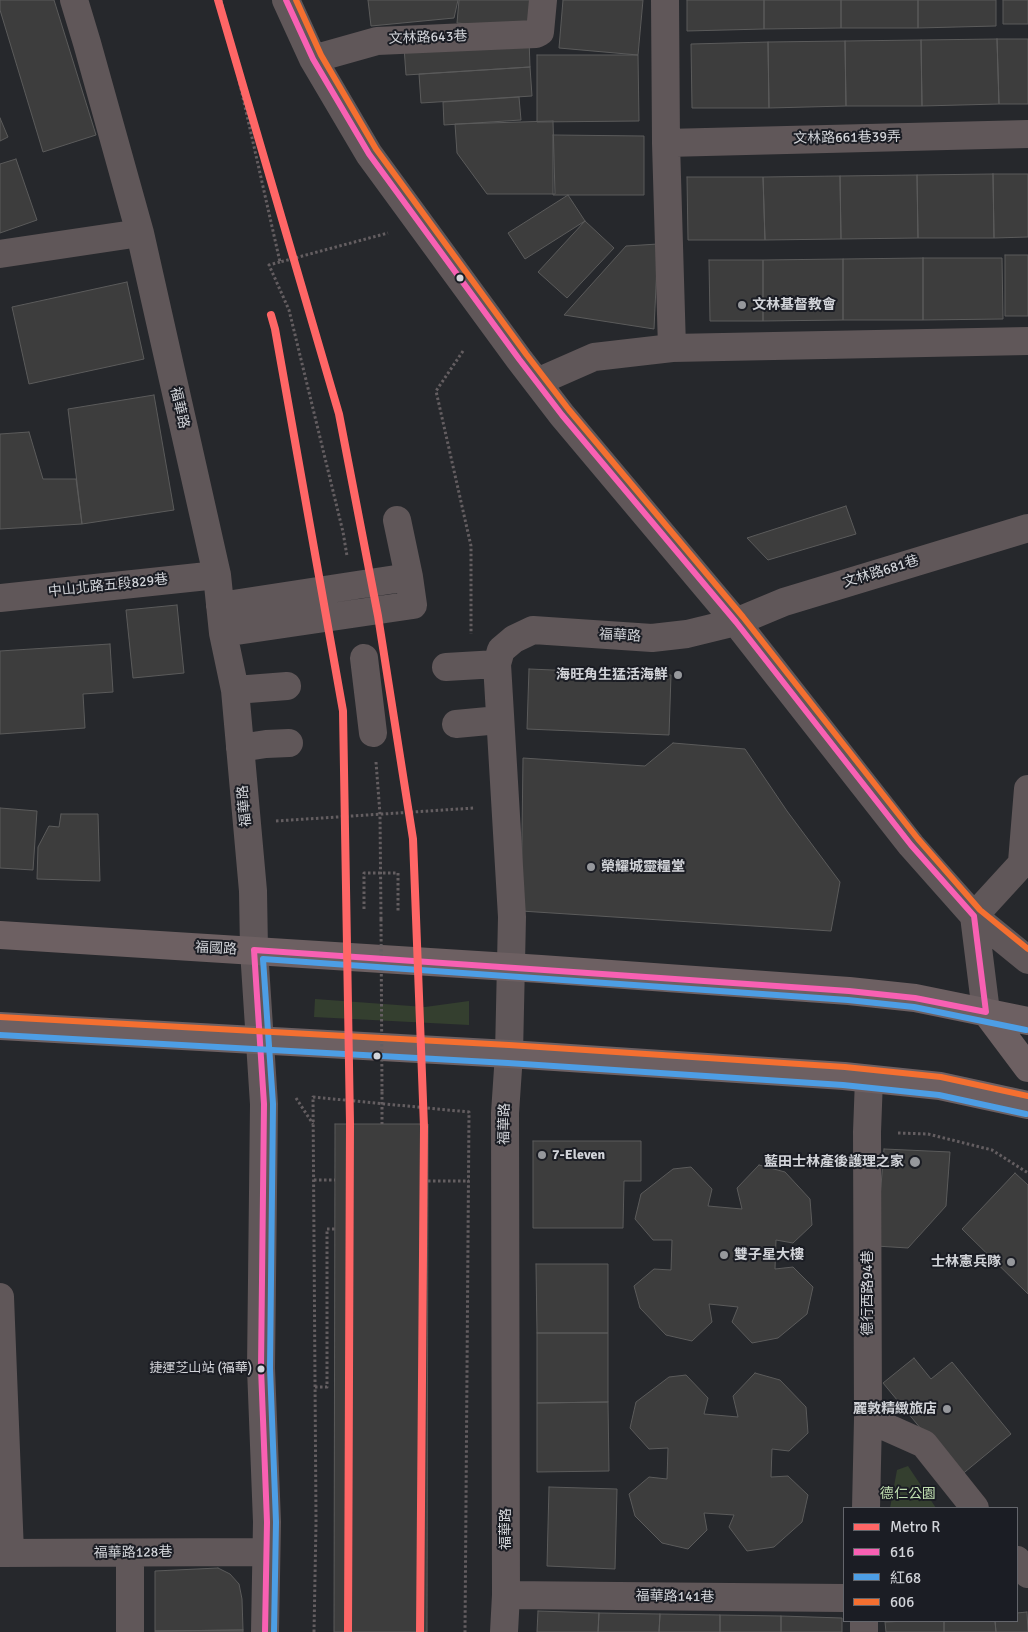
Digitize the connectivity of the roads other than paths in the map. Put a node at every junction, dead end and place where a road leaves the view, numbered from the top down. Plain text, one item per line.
1 (74, 0) edge
2 (286, 0) edge
3 (665, 0) edge
4 (542, 13) edge
5 (312, 59) junction
6 (1028, 134) edge
7 (666, 143) junction
8 (140, 233) junction
9 (0, 254) edge
10 (1028, 341) edge
11 (672, 348) junction
12 (537, 382) junction
13 (396, 520) dead end
14 (1028, 528) edge
15 (217, 575) junction
16 (409, 577) junction
17 (0, 598) edge
18 (220, 606) junction
19 (736, 622) junction
20 (223, 633) junction
21 (364, 658) dead end
22 (497, 664) junction
23 (446, 667) dead end
24 (287, 686) dead end
25 (235, 690) junction
26 (499, 720) junction
27 (456, 724) dead end
28 (373, 733) road end
29 (288, 743) dead end
30 (240, 748) junction
31 (1028, 789) edge
32 (1026, 861) edge
33 (974, 916) junction
34 (0, 935) edge
35 (254, 950) junction
36 (1028, 960) edge
37 (510, 968) junction
38 (986, 1012) junction
39 (1028, 1021) edge
40 (0, 1026) edge
41 (259, 1040) junction
42 (509, 1054) junction
43 (1028, 1068) edge
44 (869, 1078) junction
45 (1028, 1106) edge
46 (0, 1297) edge
47 (868, 1419) junction
48 (866, 1507) edge
49 (974, 1507) edge
50 (266, 1552) junction
51 (5, 1553) edge
52 (130, 1553) junction
53 (1018, 1561) edge
54 (1028, 1574) edge
55 (506, 1595) junction
56 (843, 1598) edge
57 (130, 1632) edge
58 (265, 1632) edge
59 (504, 1632) edge

1 - 8 street, 福華路
2 - 5 street
3 - 7 street
4 - 5 street, 文林路643巷
5 - 12 street
6 - 7 street, 文林路661巷39弄
7 - 11 street
8 - 9 street
8 - 15 street, 福華路
10 - 11 street
11 - 12 street
12 - 19 street
13 - 16 street
14 - 19 street, 文林路681巷
15 - 17 street, 中山北路五段829巷
15 - 18 street, 福華路
16 - 18 street
16 - 20 street
18 - 20 street, 福華路
19 - 22 street, 福華路
19 - 33 street
20 - 25 street, 福華路
21 - 28 street
22 - 23 street
22 - 26 street, 福華路
24 - 25 street
25 - 30 street, 福華路
26 - 27 street
26 - 37 street, 福華路
29 - 30 street
30 - 35 street, 福華路
31 - 32 street
32 - 33 street
33 - 36 street
33 - 38 street
34 - 35 main road, 福國路
35 - 37 main road, 福國路
35 - 41 street, 福華路
37 - 38 main road, 福國路
37 - 42 street, 福華路
38 - 39 main road, 福國路
38 - 43 main road
40 - 41 main road
41 - 42 main road
41 - 50 street, 福華路
42 - 44 main road
42 - 55 street, 福華路
44 - 45 main road
44 - 47 street, 德行西路94巷
46 - 51 street
47 - 48 street, 德行西路94巷
47 - 49 street
50 - 52 street, 福華路128巷
50 - 58 street, 福華路
51 - 52 street, 福華路128巷
52 - 57 street
53 - 54 street
55 - 56 street, 福華路141巷
55 - 59 street, 福華路

